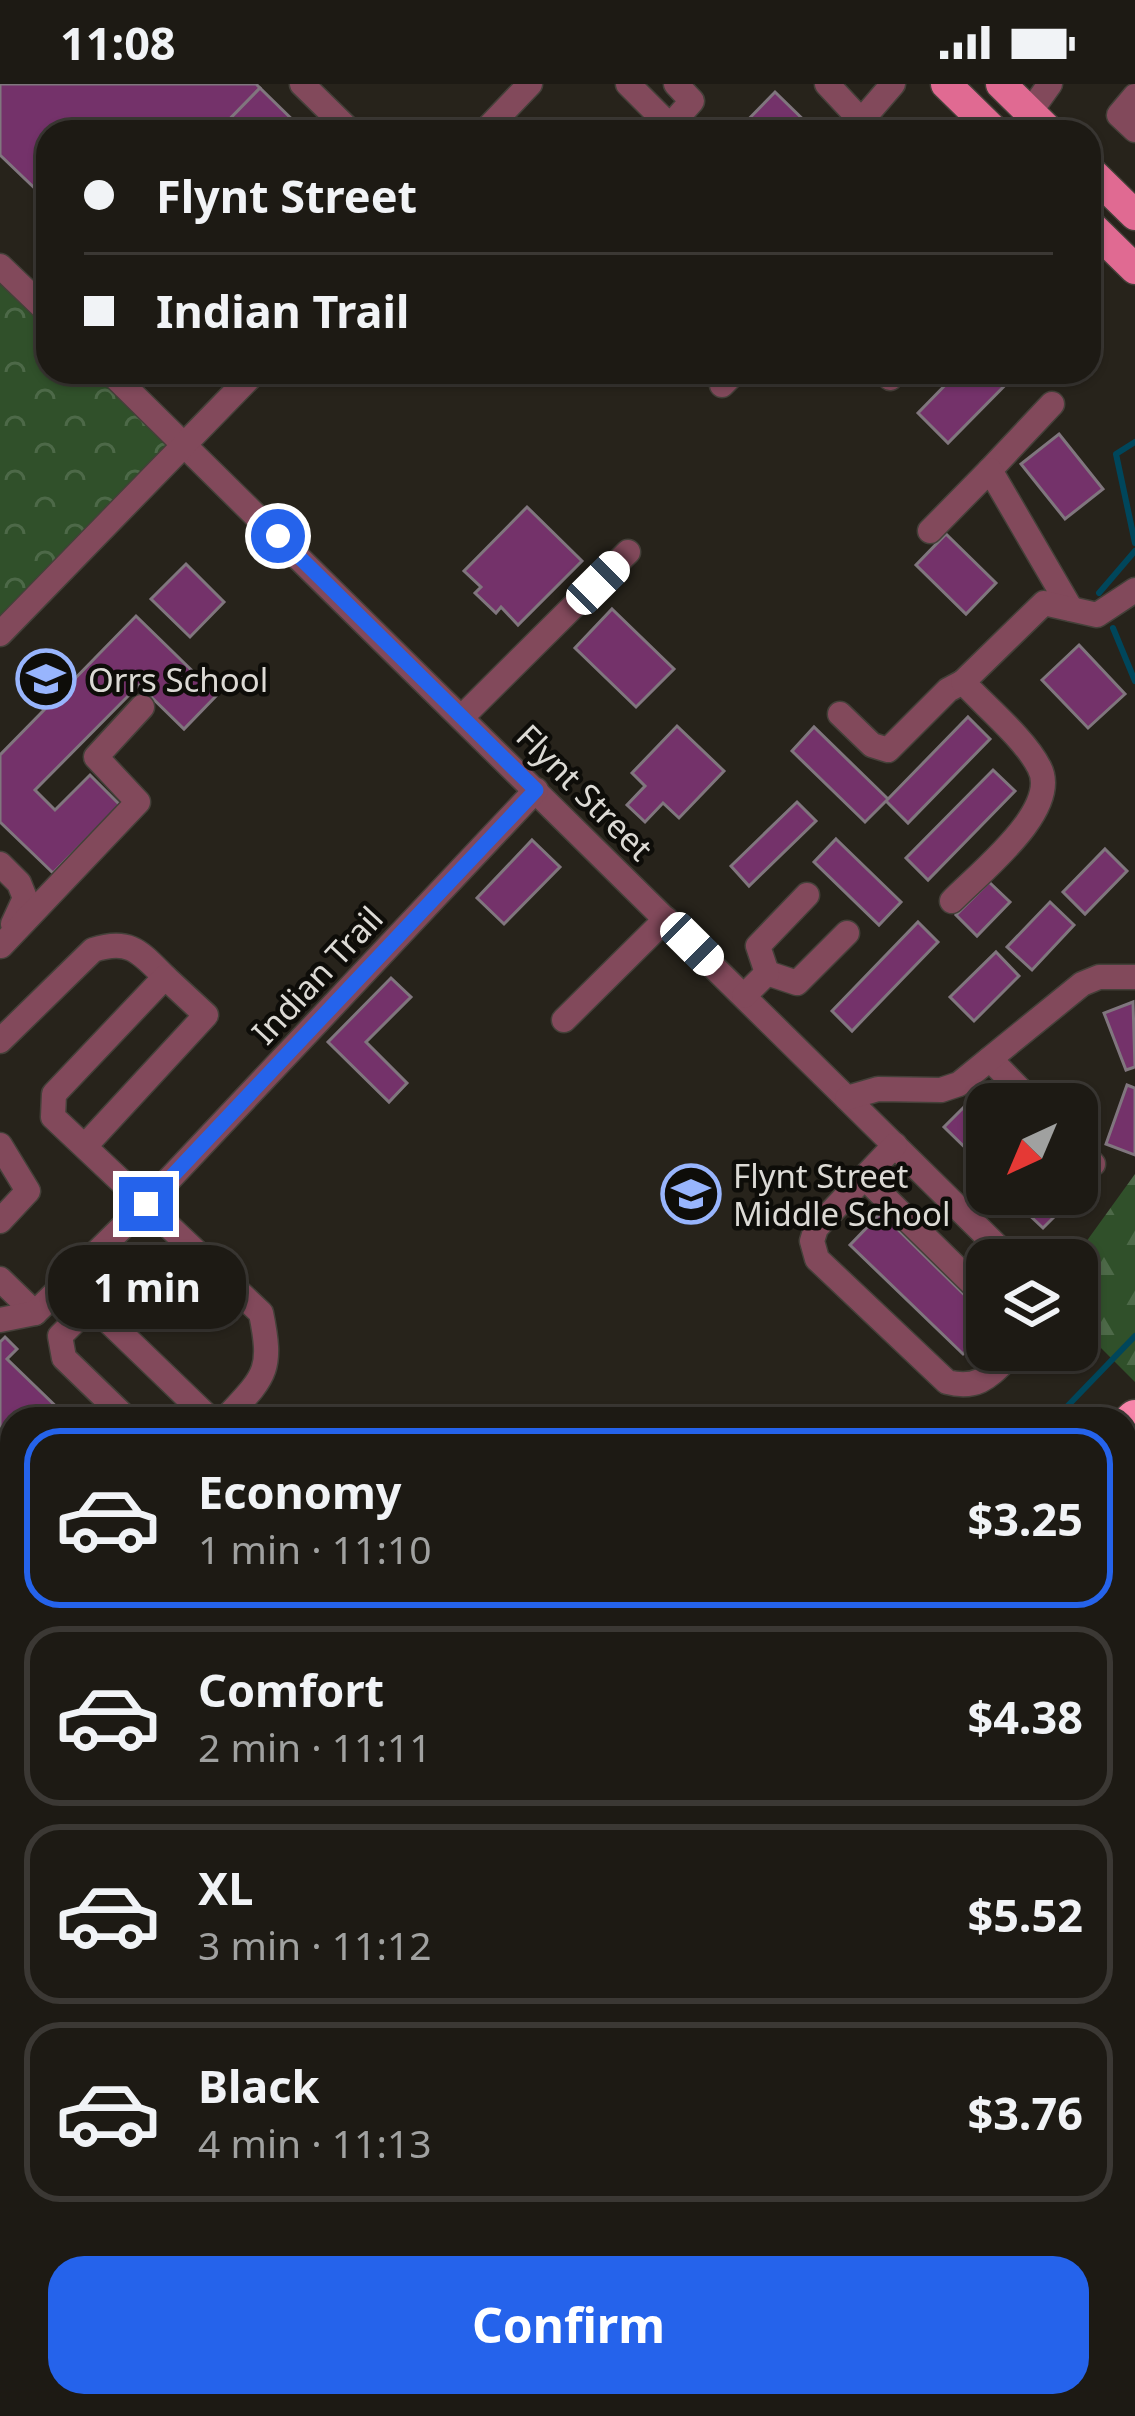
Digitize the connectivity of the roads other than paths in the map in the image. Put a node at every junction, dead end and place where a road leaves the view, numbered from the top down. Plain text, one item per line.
1 (302, 84) edge
2 (530, 84) edge
3 (628, 84) edge
4 (676, 84) edge
5 (827, 84) edge
6 (893, 84) edge
7 (946, 84) edge
8 (1001, 84) edge
9 (1050, 84) edge
10 (1135, 96) edge
11 (339, 120) edge
12 (496, 120) edge
13 (664, 120) edge
14 (675, 120) edge
15 (860, 120) edge
16 (870, 120) edge
17 (983, 120) edge
18 (1038, 120) edge
19 (1041, 120) edge
20 (1135, 130) edge
21 (1101, 182) edge
22 (1135, 215) edge
23 (1101, 236) edge
24 (0, 266) edge
25 (1135, 269) edge
26 (36, 300) edge
27 (122, 384) edge
28 (244, 384) edge
29 (1052, 404) dead end
30 (186, 445) junction
31 (990, 470) junction
32 (930, 531) dead end
33 (628, 552) dead end
34 (1135, 590) edge
35 (1071, 609) junction
36 (0, 634) edge
37 (963, 682) junction
38 (142, 707) dead end
39 (840, 714) dead end
40 (463, 716) junction
41 (536, 790) junction
42 (0, 864) edge
43 (807, 896) dead end
44 (952, 901) dead end
45 (666, 919) junction
46 (847, 933) dead end
47 (0, 946) edge
48 (767, 973) junction
49 (165, 977) junction
50 (1135, 977) edge
51 (744, 996) junction
52 (564, 1020) dead end
53 (0, 1041) edge
54 (990, 1060) junction
55 (1013, 1083) edge
56 (847, 1098) junction
57 (0, 1145) edge
58 (895, 1145) junction
59 (85, 1146) junction
60 (864, 1177) junction
61 (146, 1204) junction
62 (0, 1221) edge
63 (990, 1239) edge
64 (966, 1277) edge
65 (0, 1279) edge
66 (35, 1313) junction
67 (0, 1320) edge
68 (994, 1371) edge
69 (115, 1407) edge
70 (198, 1407) edge
71 (236, 1407) edge

1 - 11 street
2 - 12 street
3 - 13 street
4 - 14 street
5 - 15 street
6 - 16 street
7 - 17 main road
8 - 18 main road
9 - 19 street
10 - 20 street
21 - 22 main road
23 - 25 main road
24 - 26 street
27 - 30 street, Flynt Street
28 - 30 street
29 - 31 street
30 - 36 street
30 - 40 street, Flynt Street
31 - 32 street
31 - 35 street
33 - 40 street
34 - 35 street
35 - 37 street
37 - 39 street
37 - 44 street
38 - 47 street
40 - 41 street, Flynt Street
41 - 45 street, Flynt Street
41 - 61 street, Indian Trail
42 - 47 street
43 - 48 street
45 - 51 street, Flynt Street
45 - 52 street
46 - 48 street
48 - 51 street
49 - 53 street
49 - 59 street
49 - 59 street
50 - 54 street
51 - 56 street, Flynt Street
54 - 55 street
54 - 56 street
56 - 58 street, Flynt Street
57 - 62 street
58 - 60 street
58 - 63 street, Flynt Street
59 - 61 street
60 - 64 street
60 - 68 street
61 - 66 street, Indian Trail
61 - 71 street
65 - 66 street
66 - 67 street
69 - 70 street

